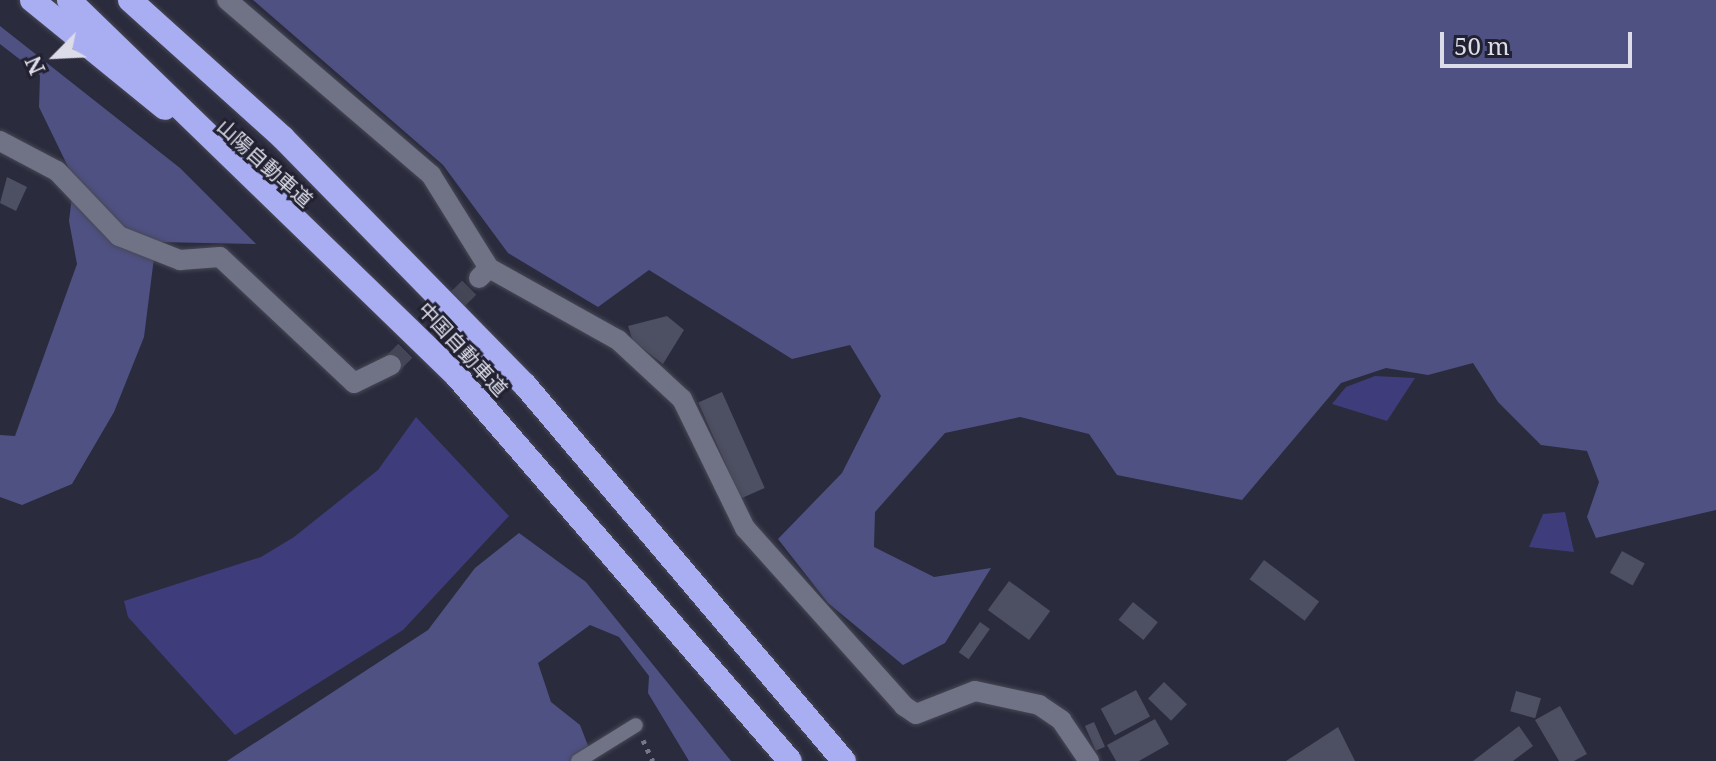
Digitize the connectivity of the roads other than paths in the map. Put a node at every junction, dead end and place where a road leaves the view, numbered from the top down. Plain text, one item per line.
1 (32, 0) edge
2 (69, 0) edge
3 (130, 0) edge
4 (151, 0) edge
5 (227, 0) edge
6 (0, 141) edge
7 (397, 250) junction
8 (391, 365) tunnel mouth
9 (456, 375) junction
10 (636, 725) dead end
11 (578, 761) edge
12 (790, 761) edge
13 (844, 761) edge
14 (1089, 761) edge

1 - 9 highway, 山陽自動車道
2 - 9 highway, 中国自動車道
3 - 7 highway, 中国自動車道
4 - 7 highway, 山陽自動車道
5 - 14 street
6 - 8 street
7 - 13 highway, 中国自動車道
9 - 12 highway, 中国自動車道
10 - 11 lane

